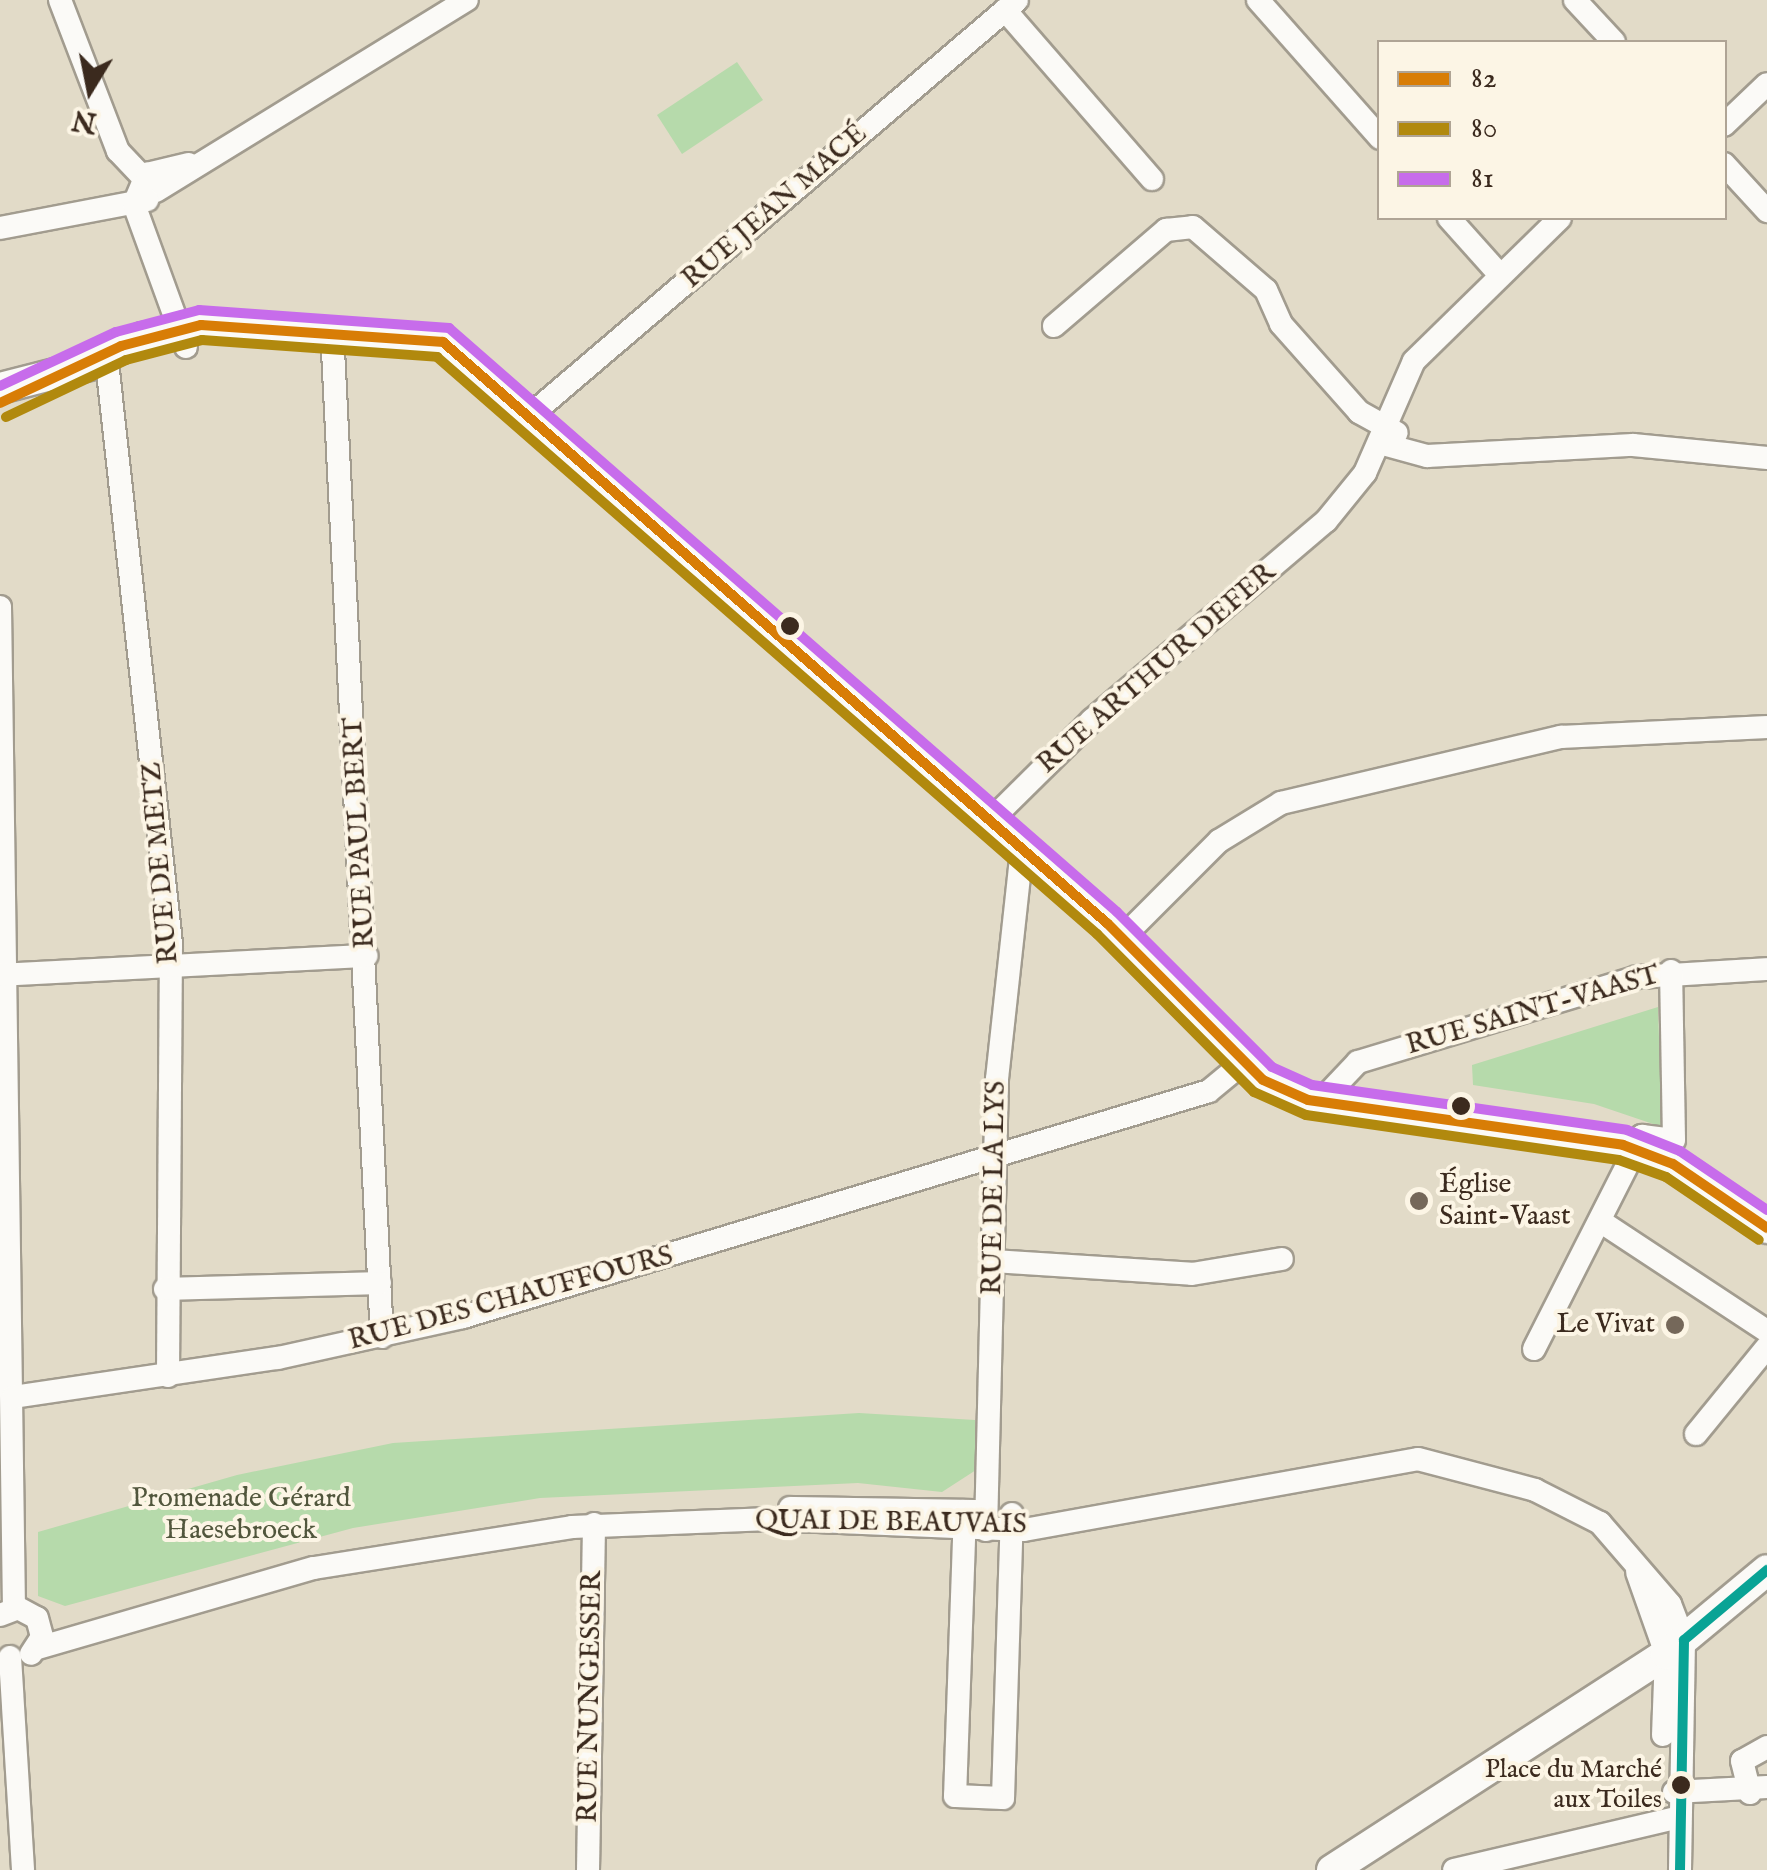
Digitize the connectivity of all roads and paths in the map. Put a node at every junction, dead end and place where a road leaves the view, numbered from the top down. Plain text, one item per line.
1 (60, 0) edge
2 (467, 0) edge
3 (1575, 0) edge
4 (1262, 1) edge
5 (1011, 5) edge
6 (1612, 40) edge
7 (1767, 84) edge
8 (1727, 121) edge
9 (1377, 135) edge
10 (1727, 167) edge
11 (1152, 178) dead end
12 (146, 192) junction
13 (1767, 210) edge
14 (1452, 220) edge
15 (1558, 220) edge
16 (0, 228) edge
17 (1500, 275) junction
18 (1054, 326) dead end
19 (323, 330) junction
20 (191, 337) junction
21 (107, 357) junction
22 (38, 380) junction
23 (0, 388) edge
24 (0, 403) edge
25 (533, 414) junction
26 (1388, 438) junction
27 (1767, 458) edge
28 (0, 607) edge
29 (1758, 727) edge
30 (991, 820) junction
31 (1022, 848) junction
32 (1122, 937) junction
33 (366, 956) junction
34 (172, 966) junction
35 (1767, 969) edge
36 (1670, 971) junction
37 (4, 974) edge
38 (1244, 1063) junction
39 (1320, 1102) junction
40 (1637, 1149) junction
41 (998, 1152) junction
42 (1600, 1220) junction
43 (1767, 1228) edge
44 (1282, 1259) dead end
45 (993, 1261) junction
46 (6, 1263) edge
47 (380, 1283) junction
48 (165, 1288) junction
49 (1767, 1331) edge
50 (382, 1337) junction
51 (1767, 1348) edge
52 (1534, 1349) dead end
53 (168, 1376) junction
54 (13, 1397) junction
55 (1696, 1434) dead end
56 (976, 1520) junction
57 (1012, 1522) junction
58 (594, 1524) junction
59 (1761, 1574) edge
60 (7, 1612) edge
61 (37, 1618) junction
62 (110, 1625) junction
63 (1675, 1647) junction
64 (13, 1653) edge
65 (1767, 1748) edge
66 (1759, 1790) edge
67 (1668, 1792) junction
68 (1669, 1819) junction
69 (23, 1870) edge
70 (588, 1870) edge
71 (1332, 1870) edge
72 (1454, 1870) edge
73 (1677, 1870) edge

1 - 12 street
2 - 12 street
3 - 6 street
4 - 9 street
5 - 11 street
5 - 25 street, RUE JEAN MACÉ
7 - 8 street
10 - 13 street
12 - 16 street
12 - 20 street
14 - 17 street
15 - 17 street
17 - 26 street, RUE ARTHUR DEFER
18 - 26 street
19 - 20 main road
19 - 25 main road
19 - 33 street, RUE PAUL BERT
20 - 21 main road
21 - 22 main road
21 - 34 street, RUE DE METZ
22 - 23 main road
22 - 24 main road
25 - 30 main road
26 - 27 street
26 - 30 street, RUE ARTHUR DEFER
28 - 37 street
29 - 32 street
30 - 31 main road
31 - 32 main road
31 - 41 street, RUE DE LA LYS
32 - 38 main road
33 - 34 street
33 - 47 street, RUE PAUL BERT
34 - 37 street
34 - 48 street, RUE DE METZ
35 - 36 street, RUE SAINT-VAAST
36 - 39 street, RUE SAINT-VAAST
36 - 40 street
37 - 46 street
38 - 39 main road
38 - 41 street, RUE DES CHAUFFOURS
39 - 40 main road
40 - 42 street
40 - 43 main road
41 - 45 street, RUE DE LA LYS
41 - 50 street, RUE DES CHAUFFOURS
42 - 49 street
42 - 52 street
44 - 45 street
45 - 56 street, RUE DE LA LYS
46 - 54 street
47 - 48 street
47 - 50 street, RUE PAUL BERT
48 - 53 street, RUE DE METZ
50 - 53 street, RUE DES CHAUFFOURS
51 - 55 street
53 - 54 street, RUE DES CHAUFFOURS
54 - 60 street
56 - 57 street, QUAI DE BEAUVAIS
56 - 57 street, RUE DE LA LYS
56 - 58 street, QUAI DE BEAUVAIS
57 - 63 street, QUAI DE BEAUVAIS
58 - 62 street, QUAI DE BEAUVAIS
58 - 70 street, RUE NUNGESSER
59 - 63 main road
60 - 61 street, QUAI DE BEAUVAIS
61 - 62 street, QUAI DE BEAUVAIS
61 - 64 street
62 - 64 street, QUAI DE BEAUVAIS
63 - 67 street
63 - 71 main road
64 - 69 street
65 - 66 street
66 - 67 street
67 - 68 street
68 - 72 street
68 - 73 street

